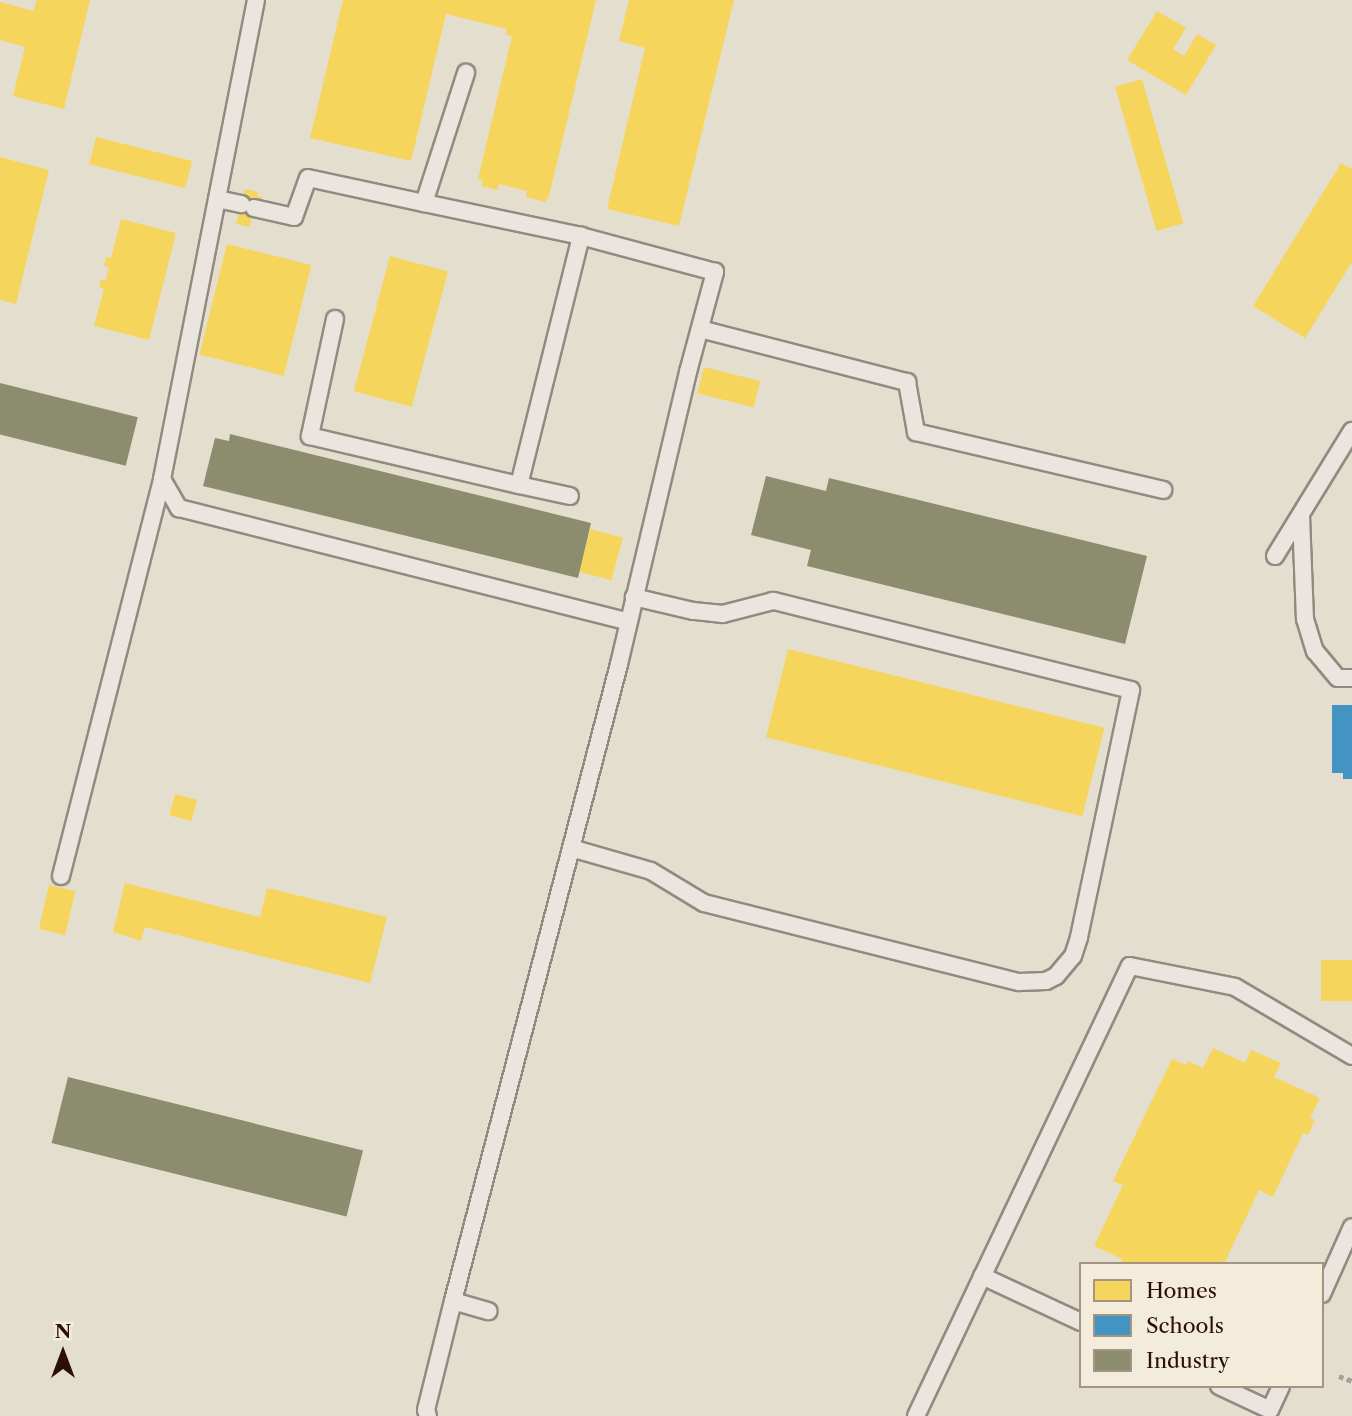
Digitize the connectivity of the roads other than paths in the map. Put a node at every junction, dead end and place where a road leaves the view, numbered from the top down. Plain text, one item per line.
1 (256, 0) edge
2 (466, 73) dead end
3 (217, 198) junction
4 (424, 204) junction
5 (581, 236) junction
6 (335, 319) dead end
7 (700, 329) junction
8 (1352, 430) edge
9 (162, 479) junction
10 (519, 485) junction
11 (1163, 490) dead end
12 (570, 496) dead end
13 (1301, 516) junction
14 (1275, 556) dead end
15 (634, 597) junction
16 (628, 622) junction
17 (1352, 678) edge
18 (571, 848) junction
19 (61, 876) dead end
20 (1352, 1056) edge
21 (1352, 1227) edge
22 (982, 1276) junction
23 (1324, 1290) edge
24 (453, 1301) junction
25 (489, 1311) dead end
26 (1079, 1321) edge
27 (1223, 1388) edge
28 (1280, 1388) edge
29 (426, 1414) edge
30 (916, 1416) edge

1 - 3 lane
2 - 4 lane
3 - 4 lane
3 - 9 lane
4 - 5 lane
5 - 7 lane
5 - 10 lane
6 - 10 lane
7 - 11 lane
7 - 15 lane
8 - 13 lane
9 - 16 lane
9 - 19 lane
10 - 12 lane
13 - 14 lane
13 - 17 lane
15 - 16 lane
15 - 18 lane
16 - 18 lane
18 - 24 lane
20 - 22 lane
21 - 23 lane
22 - 26 lane
22 - 30 lane
24 - 25 lane
24 - 29 lane
27 - 28 lane

